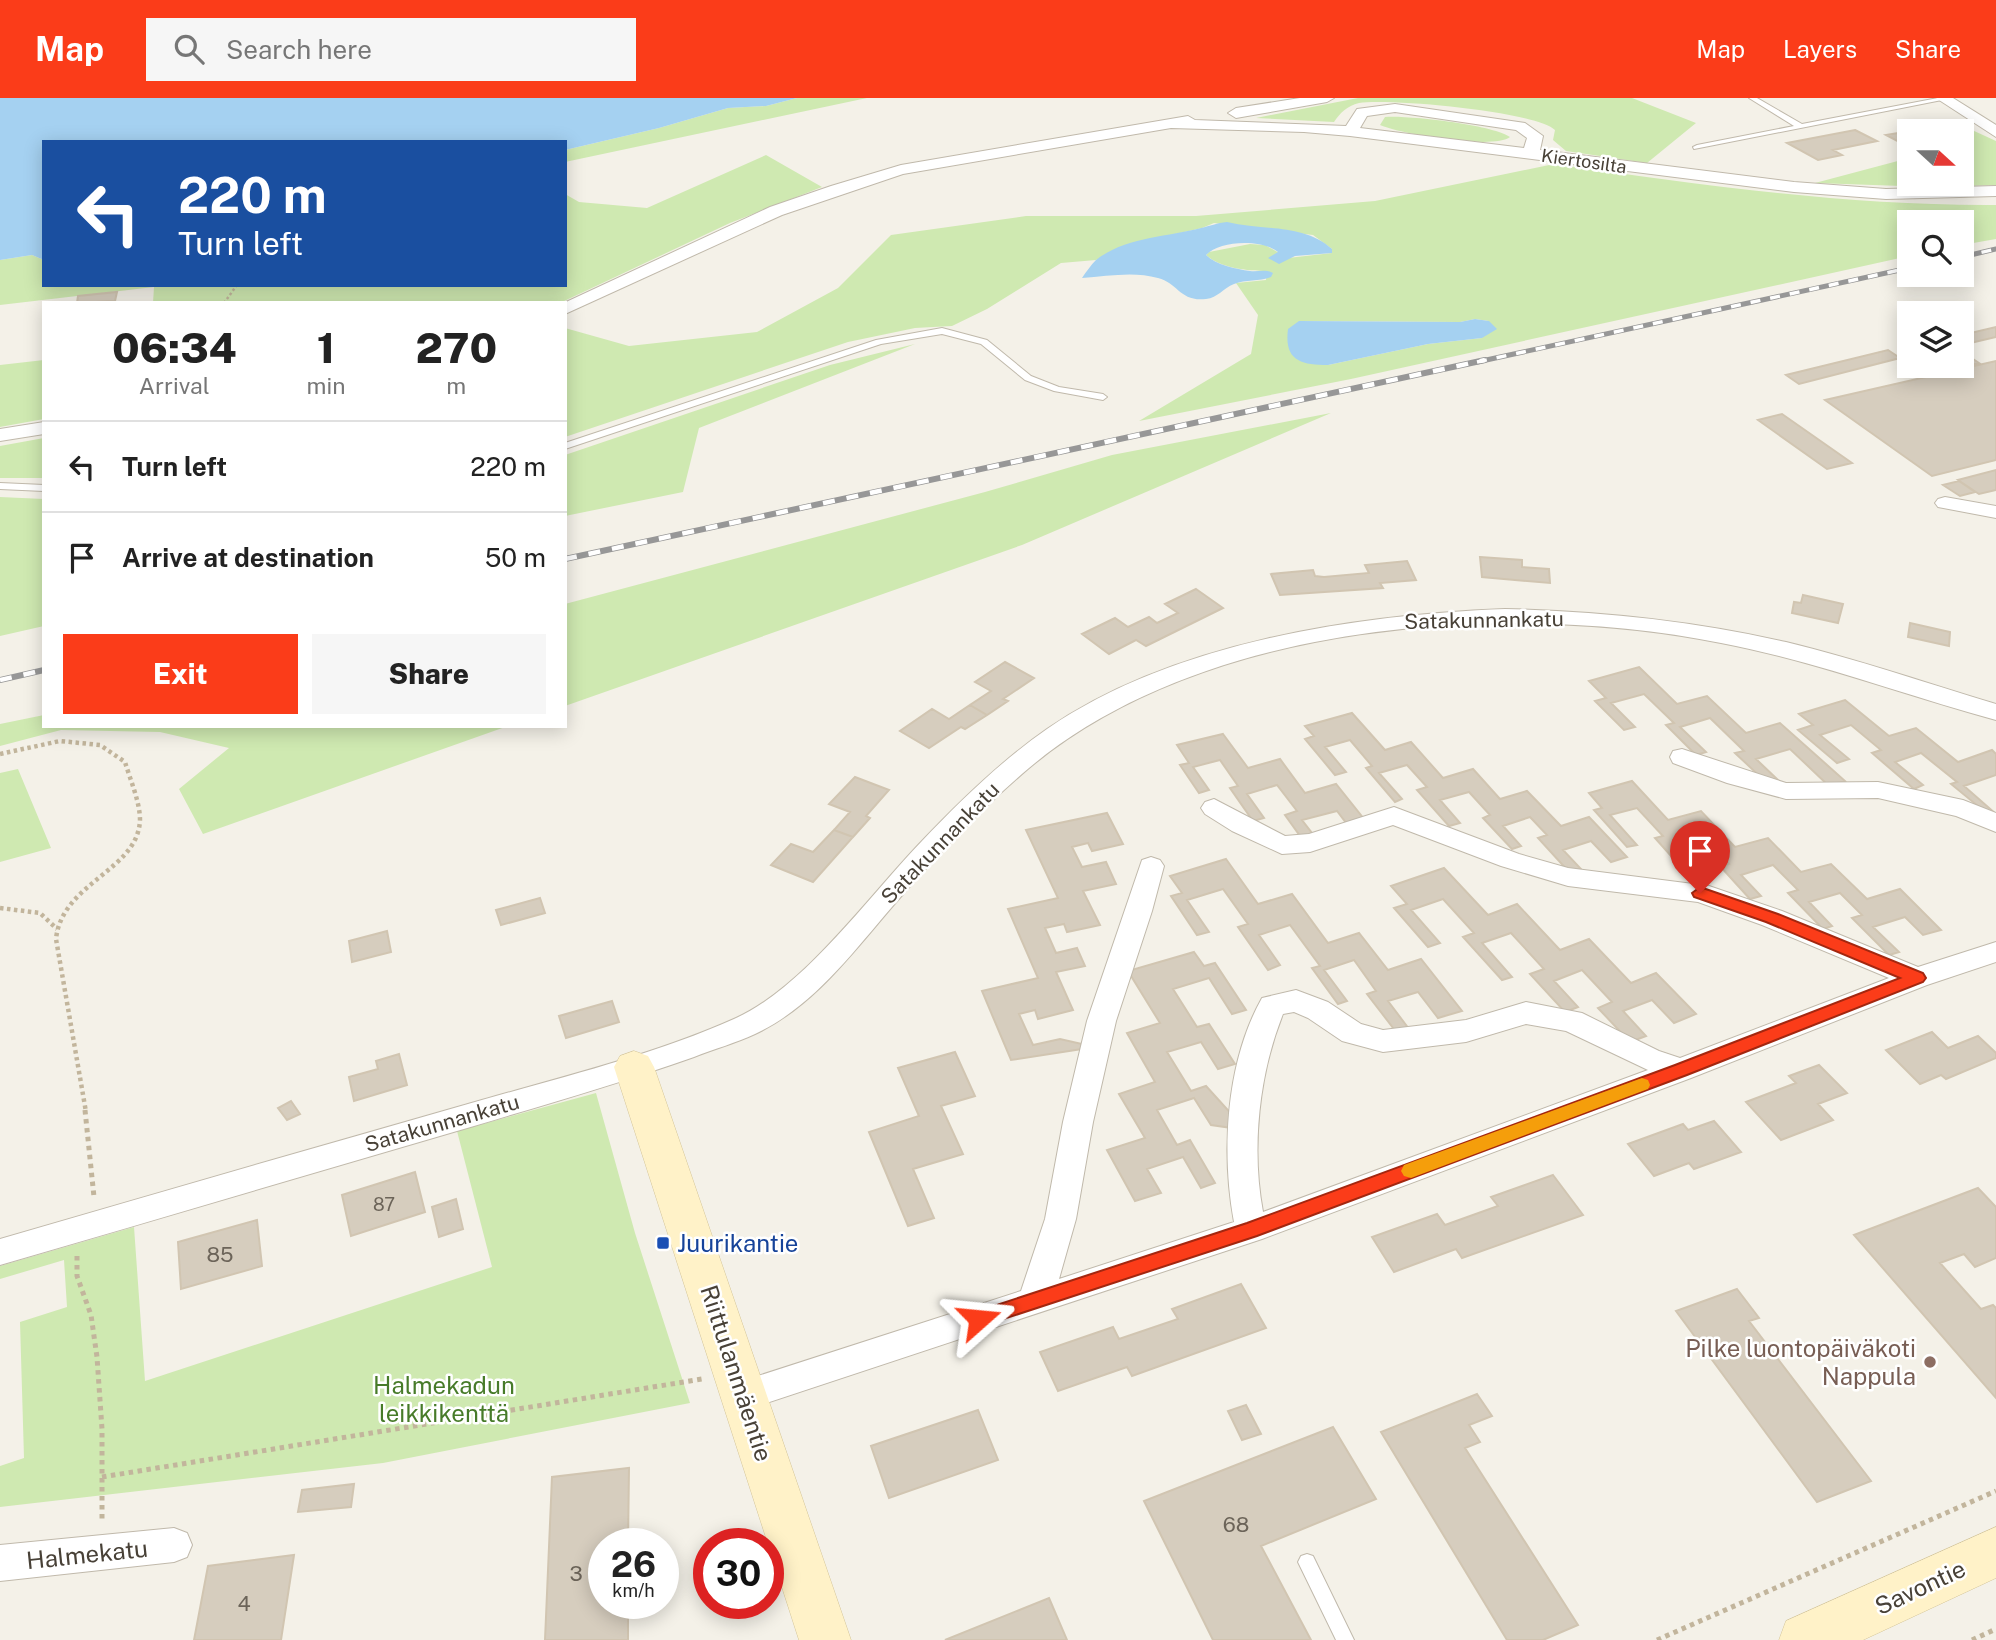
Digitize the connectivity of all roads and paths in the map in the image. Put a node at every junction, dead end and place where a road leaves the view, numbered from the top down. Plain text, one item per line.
1 (1327, 98) edge
2 (1752, 98) edge
3 (1944, 98) edge
4 (1172, 124) junction
5 (1801, 127) junction
6 (1350, 131) junction
7 (1996, 132) edge
8 (1697, 147) dead end
9 (1531, 154) junction
10 (1996, 191) edge
11 (567, 308) edge
12 (1102, 397) dead end
13 (42, 428) edge
14 (0, 435) edge
15 (567, 445) edge
16 (0, 486) edge
17 (42, 488) edge
18 (1945, 503) dead end
19 (1996, 512) edge
20 (1996, 712) edge
21 (0, 754) edge
22 (1682, 757) dead end
23 (1214, 808) dead end
24 (1996, 823) edge
25 (1151, 866) dead end
26 (0, 908) edge
27 (57, 929) junction
28 (1996, 952) edge
29 (1917, 978) junction
30 (634, 1067) junction
31 (1681, 1070) junction
32 (107, 1196) dead end
33 (94, 1200) junction
34 (85, 1215) junction
35 (1251, 1230) junction
36 (0, 1252) edge
37 (1032, 1302) junction
38 (702, 1379) dead end
39 (745, 1395) junction
40 (102, 1477) junction
41 (1996, 1491) edge
42 (174, 1545) dead end
43 (103, 1552) junction
44 (1996, 1552) edge
45 (1307, 1562) dead end
46 (0, 1563) edge
47 (1996, 1629) edge
48 (825, 1640) edge
49 (1345, 1640) edge
50 (1657, 1640) edge
51 (1805, 1640) edge
52 (1972, 1640) edge

1 - 4 street
2 - 5 lane
3 - 5 lane
3 - 7 street
4 - 6 street, Kiertosilta
4 - 11 street
5 - 8 lane
6 - 9 street, Kiertosilta
6 - 9 street
9 - 10 street, Kiertosilta
12 - 15 lane
13 - 14 street
16 - 17 lane
18 - 19 street
20 - 30 street, Satakunnankatu
21 - 27 path
22 - 24 street
23 - 29 street
25 - 37 street
26 - 27 path
27 - 33 path
28 - 29 street
29 - 31 street
30 - 34 street, Satakunnankatu
30 - 39 street, Riittulanmäentie
31 - 35 street
31 - 35 street
32 - 33 path
33 - 34 path
34 - 36 street, Satakunnankatu
34 - 40 path
35 - 37 street
37 - 39 street
38 - 40 path
39 - 48 street, Riittulanmäentie
40 - 43 path
41 - 50 path
42 - 43 street, Halmekatu
43 - 46 street, Halmekatu
44 - 51 street, Savontie
45 - 49 lane
47 - 52 path

